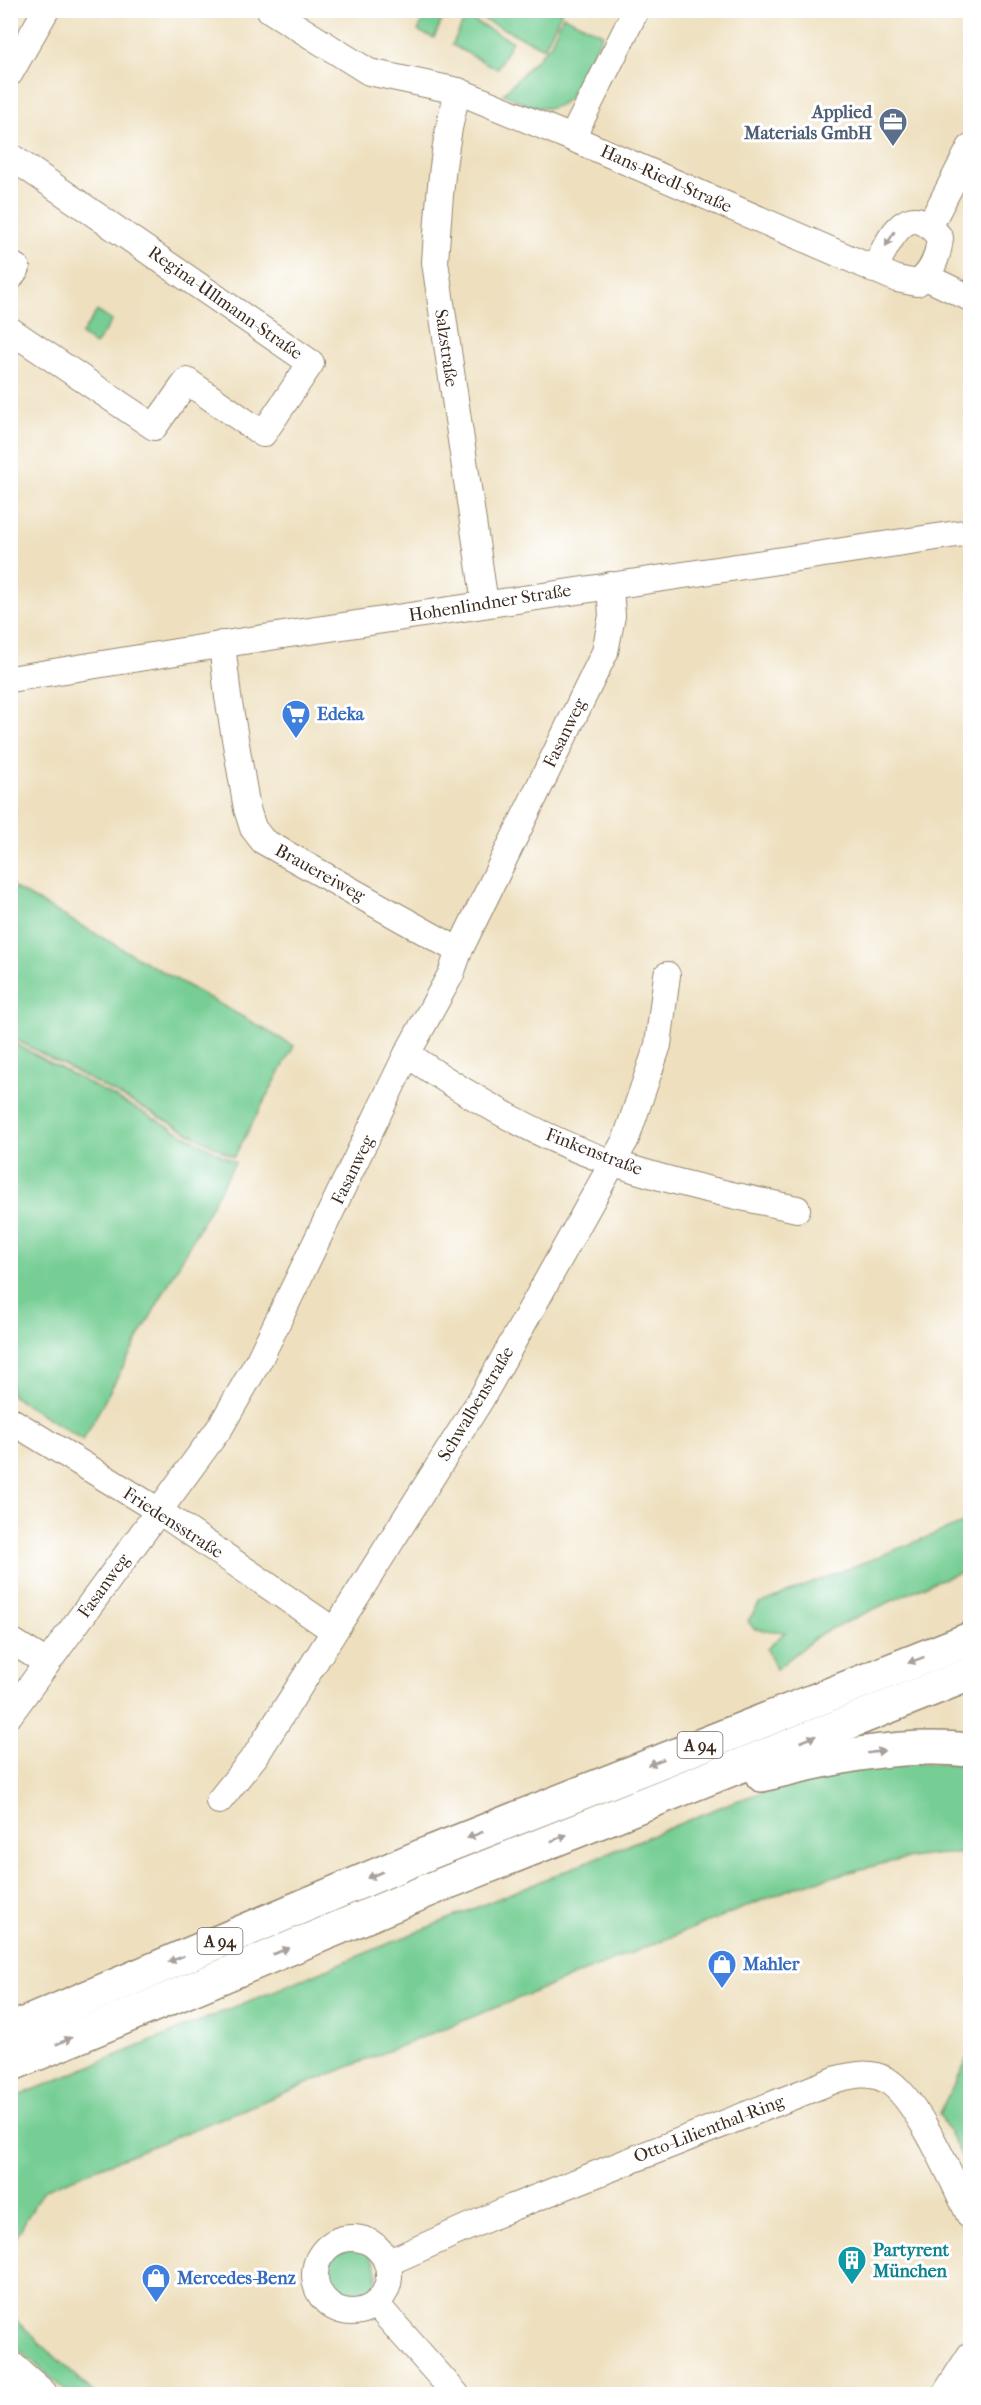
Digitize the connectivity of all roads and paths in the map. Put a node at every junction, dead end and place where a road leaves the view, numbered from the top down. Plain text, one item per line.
1 (46, 10) edge
2 (270, 10) edge
3 (636, 10) edge
4 (10, 73) edge
5 (458, 91) junction
6 (572, 138) junction
7 (970, 148) edge
8 (10, 156) edge
9 (930, 225) junction
10 (10, 264) edge
11 (874, 270) junction
12 (926, 277) junction
13 (10, 278) edge
14 (970, 298) edge
15 (10, 330) edge
16 (970, 532) edge
17 (610, 585) junction
18 (485, 604) junction
19 (222, 644) junction
20 (10, 679) edge
21 (459, 951) junction
22 (667, 975) dead end
23 (407, 1054) junction
24 (613, 1162) junction
25 (797, 1209) dead end
26 (10, 1420) edge
27 (159, 1512) junction
28 (333, 1630) junction
29 (970, 1639) edge
30 (10, 1640) edge
31 (47, 1663) junction
32 (970, 1674) edge
33 (10, 1714) edge
34 (970, 1750) edge
35 (695, 1783) junction
36 (219, 1801) dead end
37 (10, 2030) edge
38 (10, 2065) edge
39 (970, 2216) edge
40 (387, 2263) junction
41 (376, 2304) junction
42 (970, 2355) edge
43 (10, 2367) edge
44 (41, 2394) edge
45 (456, 2394) edge
46 (945, 2394) edge

1 - 4 street
2 - 5 street, Hans-Riedl-Straße
3 - 6 street
5 - 6 street, Hans-Riedl-Straße
5 - 18 street, Salzstraße
6 - 11 street, Hans-Riedl-Straße
7 - 9 street
8 - 15 street, Regina-Ullmann-Straße
9 -> 11 street
9 - 12 street
10 - 13 street
11 - 12 street, Hans-Riedl-Straße
12 - 14 street
16 - 17 street, Hohenlindner Straße
17 - 18 street, Hohenlindner Straße
17 - 21 street, Fasanweg
18 - 19 street, Hohenlindner Straße
19 - 20 street, Hohenlindner Straße
19 - 21 street, Brauereiweg
21 - 23 street, Fasanweg
22 - 24 street, Schwalbenstraße
23 - 24 street, Finkenstraße
23 - 27 street, Fasanweg
24 - 25 street, Finkenstraße
24 - 28 street, Schwalbenstraße
26 - 27 street, Friedensstraße
27 - 28 street, Friedensstraße
27 - 31 street, Fasanweg
28 - 36 street, Schwalbenstraße
29 -> 37 highway, A 94
30 - 31 street
31 - 33 street, Fasanweg
35 -> 32 highway, A 94
35 -> 34 highway
38 -> 35 highway, A 94
39 - 40 street, Otto-Lilienthal-Ring
40 - 41 street
40 - 41 street
41 - 45 street
42 - 46 street
43 - 44 main road

